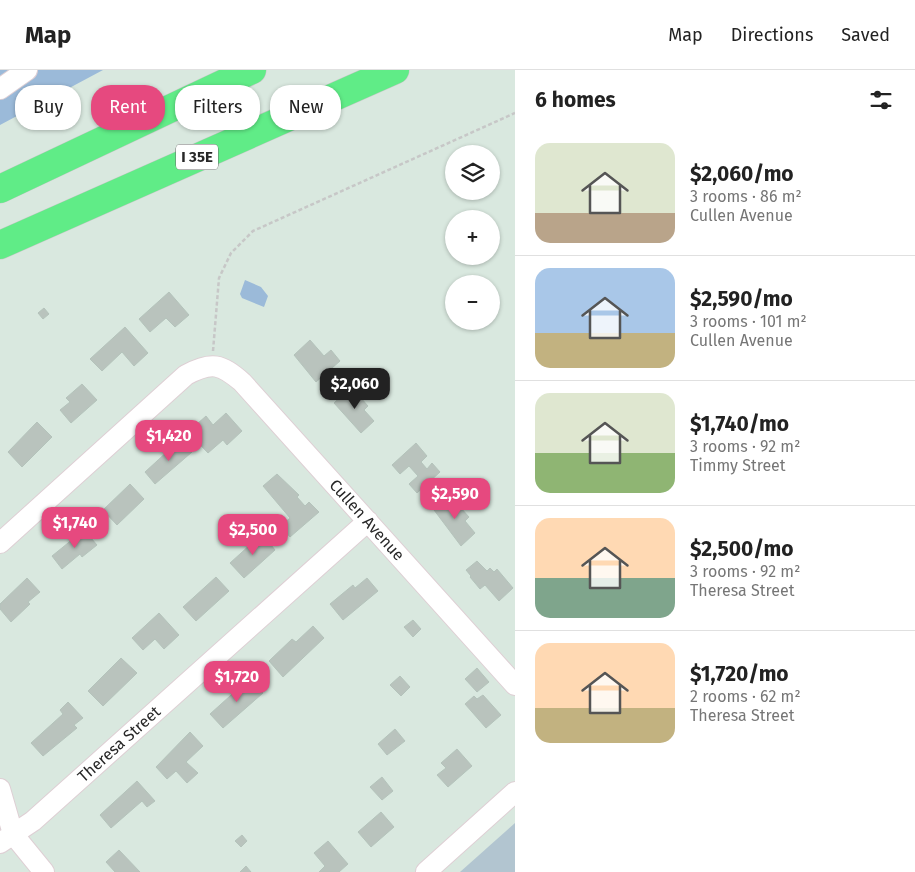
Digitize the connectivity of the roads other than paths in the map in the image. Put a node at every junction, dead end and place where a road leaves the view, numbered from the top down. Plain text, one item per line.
1 (27, 70) edge
2 (252, 70) edge
3 (395, 70) edge
4 (0, 89) edge
5 (0, 189) edge
6 (0, 244) edge
7 (368, 521) junction
8 (0, 543) edge
9 (515, 685) edge
10 (0, 790) edge
11 (515, 792) edge
12 (6, 839) edge
13 (44, 872) edge
14 (426, 872) edge

1 - 4 street
2 - 5 highway
3 - 6 highway, I 35E
7 - 8 street, Cullen Avenue
7 - 9 street, Cullen Avenue
7 - 12 street, Theresa Street
10 - 12 street
11 - 14 street
12 - 13 street

